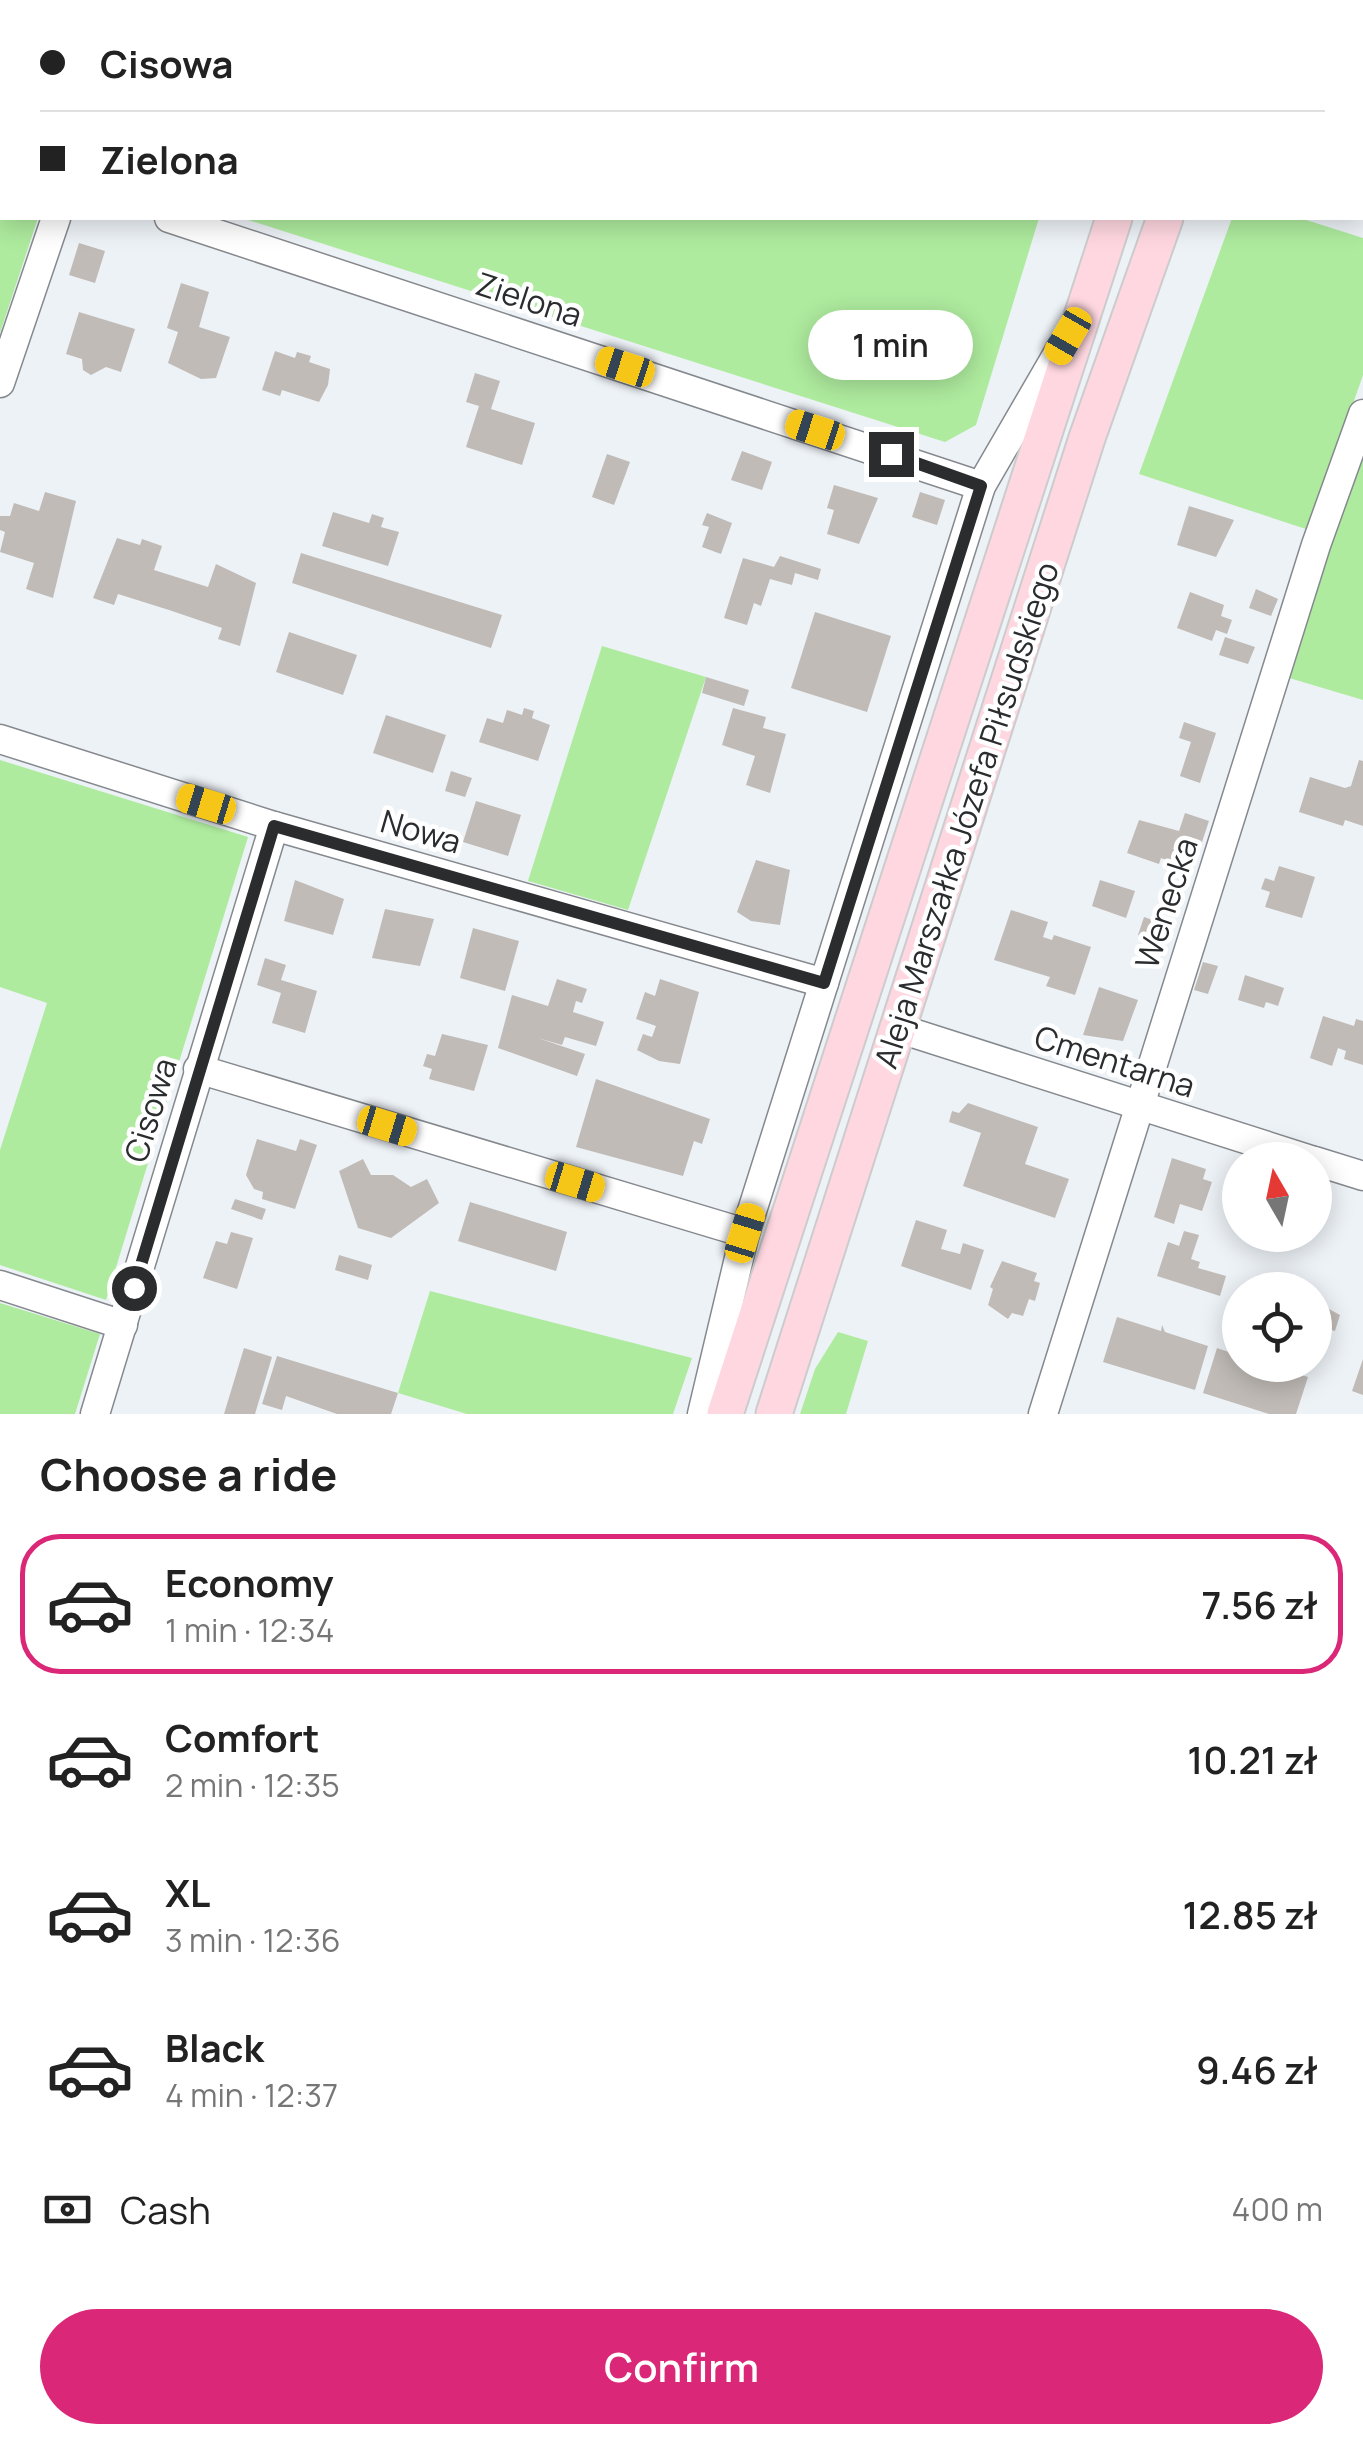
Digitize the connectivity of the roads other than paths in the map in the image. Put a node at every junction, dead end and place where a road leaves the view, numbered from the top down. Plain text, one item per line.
1 (55, 220) edge
2 (175, 220) edge
3 (1113, 220) edge
4 (1164, 220) edge
5 (1085, 306) junction
6 (0, 382) edge
7 (1363, 414) edge
8 (981, 486) junction
9 (0, 739) edge
10 (274, 826) junction
11 (824, 983) junction
12 (897, 1028) junction
13 (198, 1069) junction
14 (1139, 1105) junction
15 (1254, 1142) edge
16 (1332, 1167) edge
17 (1363, 1176) edge
18 (745, 1233) junction
19 (0, 1285) edge
20 (122, 1325) junction
21 (95, 1414) edge
22 (702, 1414) edge
23 (725, 1414) edge
24 (774, 1414) edge
25 (1043, 1414) edge

1 - 6 street
2 - 8 street, Zielona
3 - 5 main road, Aleja Marszałka Józefa Piłsudskiego
4 - 12 main road, Aleja Marszałka Józefa Piłsudskiego
5 - 8 street
5 - 23 main road, Aleja Marszałka Józefa Piłsudskiego
7 - 14 street, Wenecka
8 - 11 street
9 - 10 street, Nowa
10 - 11 street, Nowa
10 - 13 street, Cisowa
11 - 18 street
12 - 14 street, Cmentarna
12 - 24 main road, Aleja Marszałka Józefa Piłsudskiego
13 - 18 street
13 - 20 street, Cisowa
14 - 15 street, Cmentarna
14 - 25 street, Wenecka
16 - 17 street, Cmentarna
18 - 22 street
19 - 20 street
20 - 21 street, Cisowa

